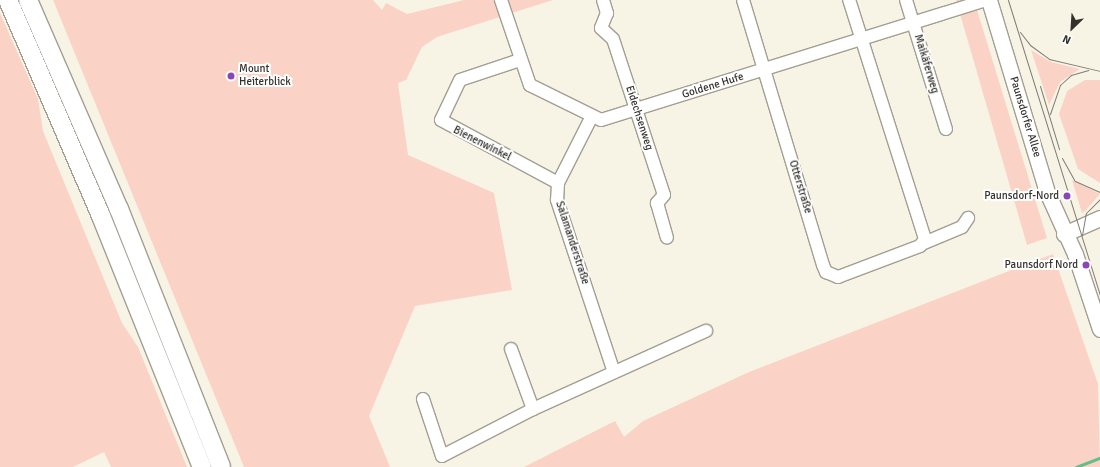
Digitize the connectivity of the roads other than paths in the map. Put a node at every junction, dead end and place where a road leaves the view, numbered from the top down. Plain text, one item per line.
1 (8, 0) edge
2 (28, 0) edge
3 (501, 0) edge
4 (603, 0) edge
5 (743, 0) edge
6 (850, 0) edge
7 (906, 0) edge
8 (988, 0) edge
9 (914, 24) junction
10 (861, 40) junction
11 (520, 60) junction
12 (765, 70) junction
13 (637, 110) junction
14 (591, 118) junction
15 (946, 129) dead end
16 (558, 183) junction
17 (968, 218) dead end
18 (1100, 218) edge
19 (1064, 234) junction
20 (667, 238) dead end
21 (924, 243) junction
22 (1100, 329) edge
23 (706, 331) dead end
24 (511, 349) dead end
25 (614, 372) junction
26 (423, 398) dead end
27 (533, 409) junction
28 (202, 467) edge
29 (221, 467) edge

1 - 28 highway
2 - 29 highway
3 - 11 street, Goldene Hufe
4 - 13 street, Eidechsenweg
5 - 12 street, Otterstraße
6 - 10 street
7 - 9 street, Maikäferweg
8 - 9 street, Goldene Hufe
8 - 19 main road, Paunsdorfer Allee
9 - 10 street, Goldene Hufe
9 - 15 street, Maikäferweg
10 - 12 street, Goldene Hufe
10 - 21 street
11 - 14 street, Goldene Hufe
11 - 16 street, Bienenwinkel
12 - 13 street, Goldene Hufe
12 - 21 street, Otterstraße
13 - 14 street, Goldene Hufe
13 - 20 street, Eidechsenweg
14 - 16 street, Salamanderstraße
16 - 25 street, Salamanderstraße
17 - 21 street, Otterstraße
18 - 19 main road
19 - 22 main road, Paunsdorfer Allee
23 - 25 street
24 - 27 street
25 - 27 street
26 - 27 street

